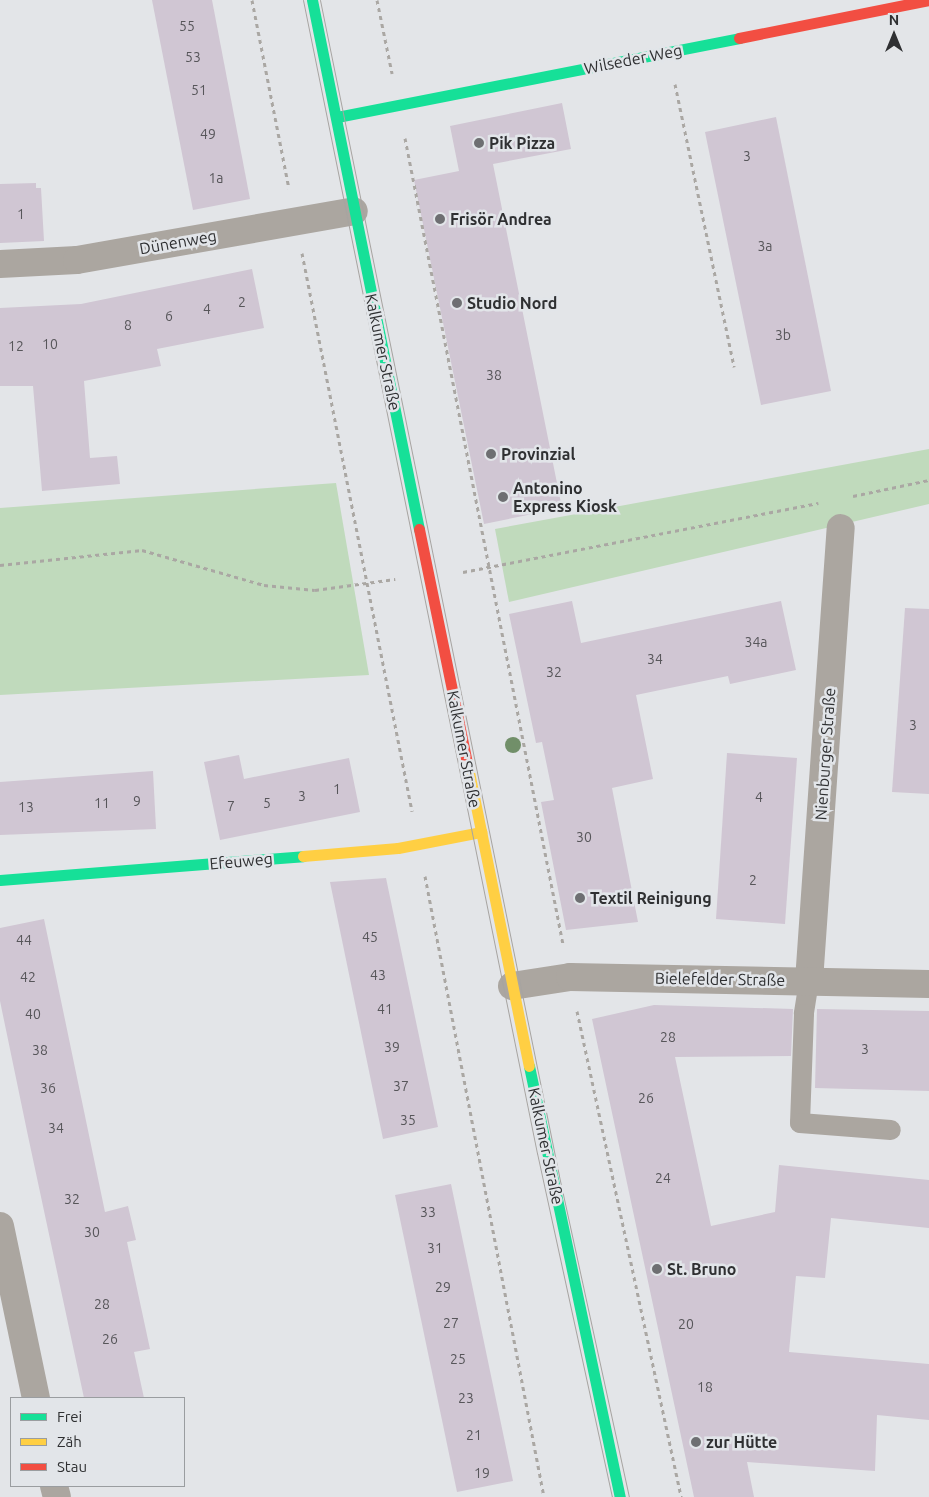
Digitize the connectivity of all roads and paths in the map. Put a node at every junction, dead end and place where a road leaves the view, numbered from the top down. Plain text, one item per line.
1 (252, 0) edge
2 (312, 0) edge
3 (377, 0) edge
4 (929, 0) edge
5 (854, 8) edge
6 (668, 52) junction
7 (398, 105) junction
8 (337, 117) junction
9 (354, 211) junction
10 (296, 221) junction
11 (0, 264) edge
12 (734, 367) dead end
13 (929, 480) edge
14 (851, 496) dead end
15 (822, 502) dead end
16 (841, 528) dead end
17 (0, 565) edge
18 (488, 570) junction
19 (368, 582) junction
20 (480, 832) junction
21 (418, 844) junction
22 (0, 880) edge
23 (570, 977) junction
24 (809, 981) junction
25 (929, 984) edge
26 (512, 986) junction
27 (891, 1130) dead end
28 (0, 1226) edge
29 (36, 1397) edge
30 (544, 1497) edge
31 (620, 1497) edge
32 (681, 1497) edge

1 - 10 path
2 - 8 main road, Kalkumer Straße
3 - 7 path
4 - 5 main road, Wilseder Weg
5 - 6 main road, Wilseder Weg
6 - 7 main road, Wilseder Weg
6 - 12 path
7 - 8 main road, Wilseder Weg
7 - 18 path
8 - 9 main road, Kalkumer Straße
9 - 10 street, Dünenweg
9 - 20 main road, Kalkumer Straße
10 - 11 street, Dünenweg
10 - 19 path
13 - 14 path
15 - 18 path
16 - 24 street, Nienburger Straße
17 - 19 path
18 - 23 path
19 - 21 path
20 - 21 main road, Efeuweg
20 - 26 main road, Kalkumer Straße
21 - 22 main road, Efeuweg
21 - 30 path
23 - 24 street, Bielefelder Straße
23 - 26 street, Bielefelder Straße
23 - 32 path
24 - 25 street, Bielefelder Straße
24 - 27 lane
26 - 31 main road, Kalkumer Straße
28 - 29 street

